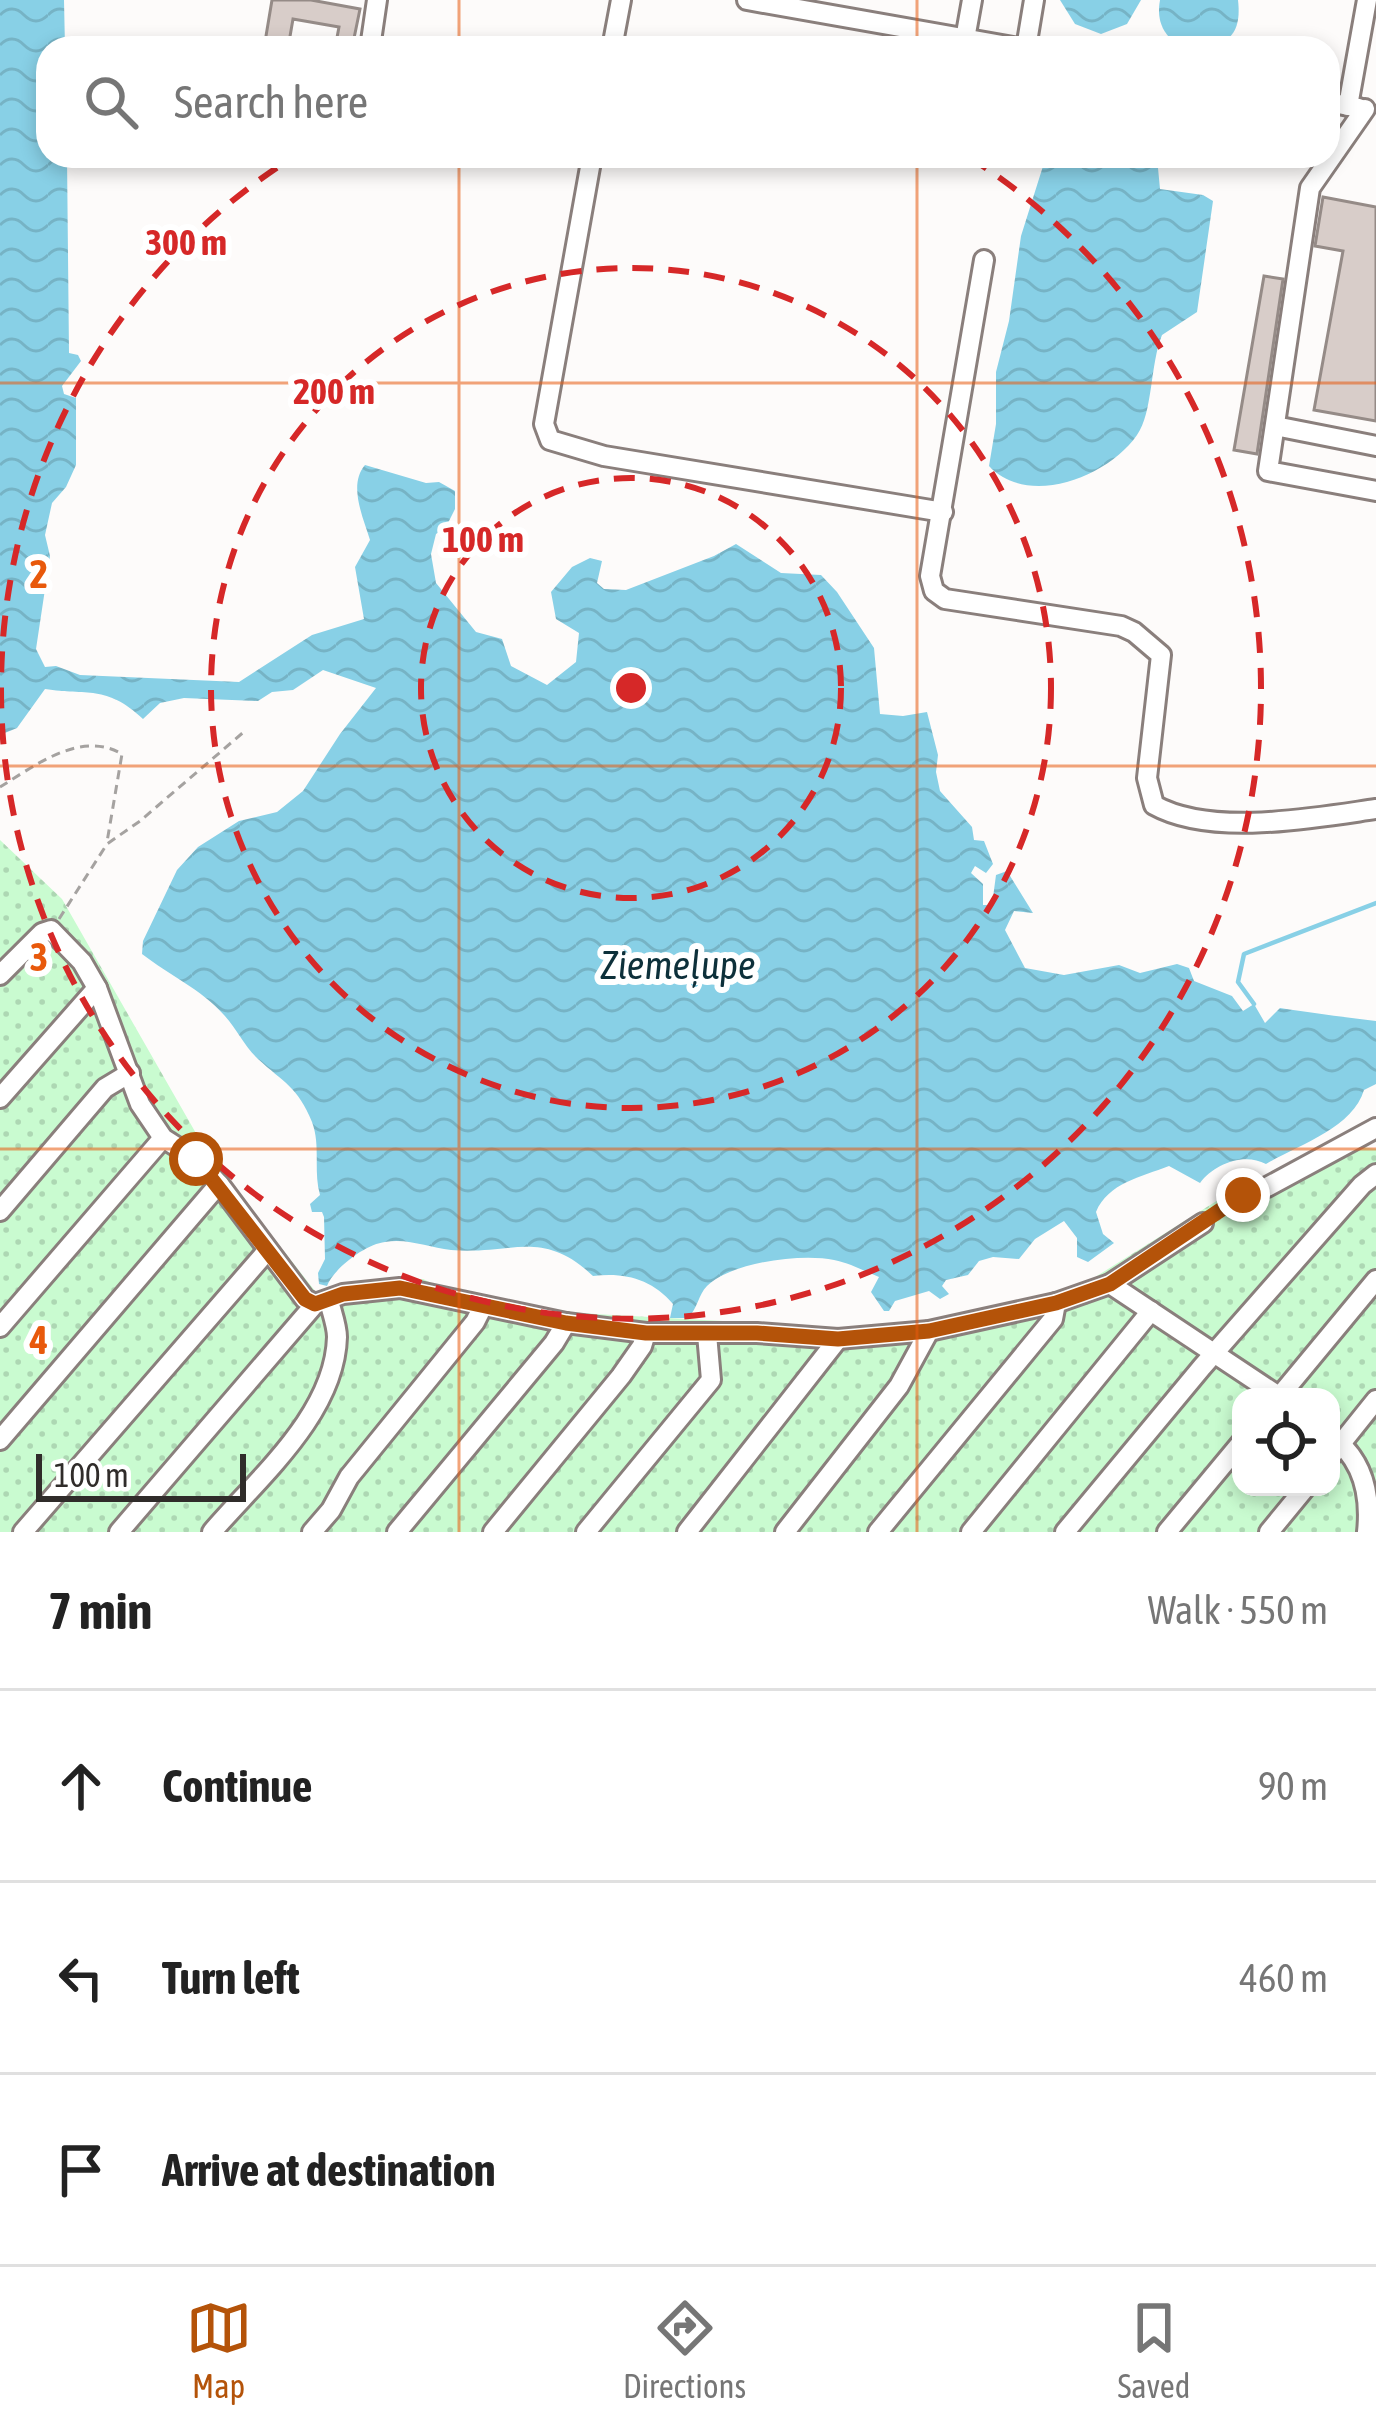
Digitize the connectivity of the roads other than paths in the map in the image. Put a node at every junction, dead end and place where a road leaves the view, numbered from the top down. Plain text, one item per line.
1 (377, 0) edge
2 (620, 0) edge
3 (747, 0) edge
4 (972, 0) edge
5 (1034, 0) edge
6 (1367, 0) edge
7 (372, 36) edge
8 (614, 36) edge
9 (948, 36) edge
10 (966, 36) edge
11 (1026, 36) edge
12 (1354, 107) edge
13 (590, 168) edge
14 (1321, 168) edge
15 (984, 260) dead end
16 (1275, 426) junction
17 (1376, 446) edge
18 (1376, 491) edge
19 (943, 512) junction
20 (1376, 809) edge
21 (3, 967) edge
22 (98, 988) junction
23 (130, 1073) junction
24 (0, 1098) edge
25 (1376, 1128) edge
26 (163, 1138) junction
27 (1376, 1174) edge
28 (219, 1184) junction
29 (1267, 1187) road end
30 (0, 1211) edge
31 (1203, 1223) road end
32 (267, 1251) junction
33 (1376, 1280) edge
34 (1110, 1284) junction
35 (322, 1302) junction
36 (1056, 1303) junction
37 (483, 1306) junction
38 (1150, 1311) junction
39 (566, 1323) junction
40 (0, 1327) edge
41 (929, 1331) junction
42 (646, 1333) junction
43 (707, 1334) junction
44 (838, 1339) junction
45 (1216, 1354) junction
46 (1266, 1388) edge
47 (1286, 1388) edge
48 (1376, 1400) edge
49 (0, 1440) edge
50 (1340, 1440) edge
51 (1340, 1447) edge
52 (1232, 1453) edge
53 (1298, 1496) edge
54 (23, 1532) edge
55 (119, 1532) edge
56 (212, 1532) edge
57 (312, 1532) edge
58 (398, 1532) edge
59 (493, 1532) edge
60 (586, 1532) edge
61 (687, 1532) edge
62 (785, 1532) edge
63 (878, 1532) edge
64 (971, 1532) edge
65 (1065, 1532) edge
66 (1167, 1532) edge
67 (1268, 1532) edge
68 (1367, 1532) edge

1 - 7 lane
2 - 8 lane
3 - 9 lane
4 - 10 lane
5 - 11 lane
6 - 12 lane
13 - 19 lane
14 - 16 lane
15 - 19 lane
16 - 17 lane
16 - 18 lane
19 - 20 lane
21 - 22 lane
22 - 23 lane
22 - 24 lane
23 - 26 lane
23 - 30 lane
25 - 29 lane
26 - 28 lane
26 - 40 lane
27 - 45 lane
28 - 32 lane
28 - 49 lane
31 - 34 lane
32 - 35 lane
32 - 54 lane
33 - 47 lane
34 - 36 lane
34 - 38 lane
35 - 37 lane
35 - 55 lane
35 - 56 lane
36 - 41 lane
36 - 63 lane
37 - 39 lane
37 - 57 lane
38 - 45 lane
38 - 64 lane
39 - 42 lane
39 - 58 lane
41 - 44 lane
41 - 62 lane
42 - 43 lane
42 - 59 lane
43 - 44 lane
43 - 60 lane
44 - 61 lane
45 - 46 lane
45 - 65 lane
48 - 50 lane
51 - 68 lane
52 - 66 lane
53 - 67 lane

